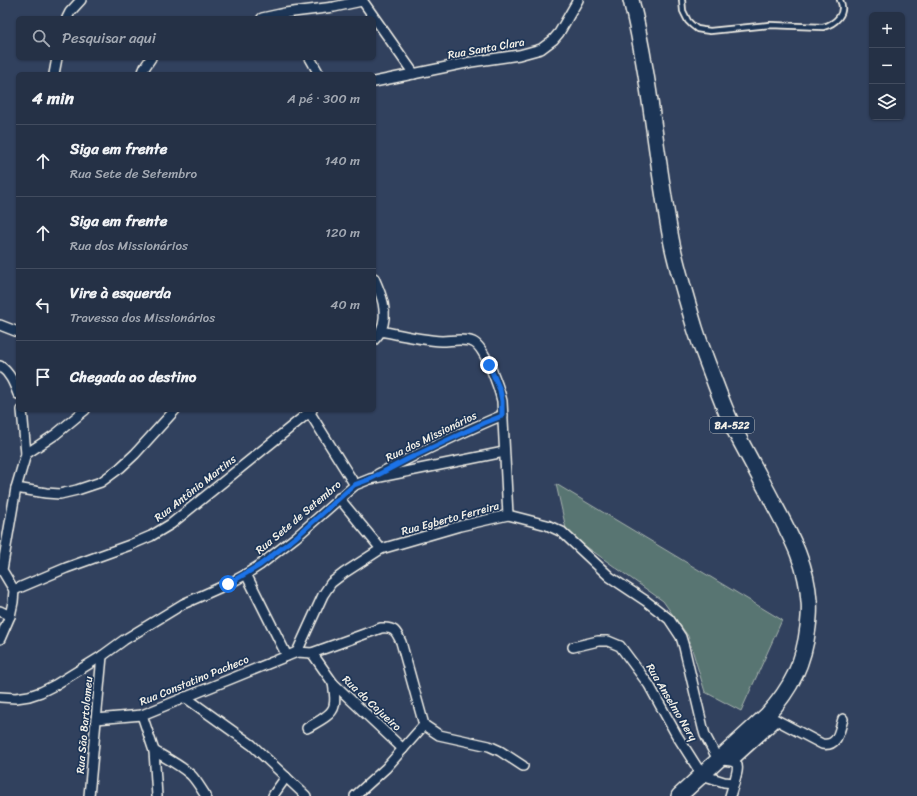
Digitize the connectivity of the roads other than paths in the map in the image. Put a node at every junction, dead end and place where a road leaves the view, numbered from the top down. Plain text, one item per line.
1 (81, 0) edge
2 (362, 0) edge
3 (578, 0) edge
4 (631, 0) edge
5 (682, 0) edge
6 (840, 0) edge
7 (286, 15) edge
8 (68, 16) edge
9 (373, 16) edge
10 (376, 20) edge
11 (57, 60) edge
12 (150, 60) edge
13 (311, 60) edge
14 (54, 72) edge
15 (143, 72) edge
16 (318, 72) edge
17 (414, 74) junction
18 (376, 82) edge
19 (376, 283) edge
20 (0, 325) edge
21 (16, 331) edge
22 (381, 331) junction
23 (376, 337) edge
24 (0, 366) edge
25 (16, 389) edge
26 (22, 412) edge
27 (83, 412) edge
28 (173, 412) edge
29 (309, 412) edge
30 (311, 412) edge
31 (502, 416) junction
32 (504, 452) junction
33 (26, 454) junction
34 (370, 479) junction
35 (354, 485) junction
36 (16, 488) junction
37 (339, 498) junction
38 (508, 515) junction
39 (381, 550) junction
40 (1, 570) edge
41 (246, 574) junction
42 (14, 590) junction
43 (0, 611) edge
44 (10, 616) junction
45 (0, 639) edge
46 (573, 647) dead end
47 (297, 652) junction
48 (312, 653) junction
49 (102, 656) junction
50 (287, 656) junction
51 (333, 683) junction
52 (0, 697) edge
53 (185, 697) junction
54 (142, 715) junction
55 (772, 718) junction
56 (96, 719) junction
57 (843, 719) dead end
58 (424, 724) junction
59 (306, 728) dead end
60 (403, 749) junction
61 (154, 751) junction
62 (718, 760) junction
63 (733, 761) junction
64 (524, 766) dead end
65 (702, 775) junction
66 (286, 777) junction
67 (734, 783) junction
68 (89, 796) edge
69 (157, 796) edge
70 (206, 796) edge
71 (274, 796) edge
72 (306, 796) edge
73 (355, 796) edge
74 (679, 796) edge
75 (730, 796) edge

1 - 8 street
2 - 7 street
2 - 9 street
3 - 17 street, Rua Santa Clara
4 - 55 main road, BA-522
5 - 6 lane
10 - 17 street
11 - 14 street
12 - 15 street
13 - 16 street
17 - 18 street, Rua Santa Clara
19 - 22 street
20 - 21 street
22 - 23 street
22 - 31 street
24 - 25 street
26 - 33 street
27 - 33 street
28 - 36 street
29 - 42 street, Rua Antônio Martins
30 - 35 street
31 - 32 street
31 - 34 street, Rua dos Missionários
32 - 34 street, Rua Sete de Setembro
32 - 38 street
33 - 36 street
34 - 35 street, Rua Sete de Setembro
35 - 37 street, Rua Sete de Setembro
36 - 40 street
37 - 39 street
37 - 41 street, Rua Sete de Setembro
38 - 39 street, Rua Egberto Ferreira
38 - 62 street, Rua Egberto Ferreira
39 - 47 street, Rua Egberto Ferreira
40 - 42 street
41 - 49 street, Rua Sete de Setembro
41 - 50 street
42 - 44 street
43 - 44 street
44 - 45 street
46 - 65 street, Rua Anselmo Nery
47 - 48 street
47 - 50 street, Rua Constatino Pacheco
48 - 51 street, Rua do Cajueiro
48 - 58 street
49 - 52 street, Rua Sete de Setembro
49 - 56 street, Rua São Bartolomeu
50 - 53 street, Rua Constatino Pacheco
51 - 59 street
51 - 60 street, Rua do Cajueiro
53 - 54 street, Rua Constatino Pacheco
53 - 66 street
54 - 56 street, Rua Constatino Pacheco
54 - 61 street
55 - 57 street
55 - 62 main road, BA-522
55 - 63 street
56 - 68 street, Rua São Bartolomeu
58 - 60 street, Rua do Cajueiro
58 - 64 street
60 - 73 street, Rua do Cajueiro
61 - 69 street
61 - 70 street
62 - 63 street
62 - 65 main road, BA-522
63 - 67 street
65 - 67 street
65 - 74 main road, BA-522
66 - 71 street
66 - 72 street
67 - 75 street

